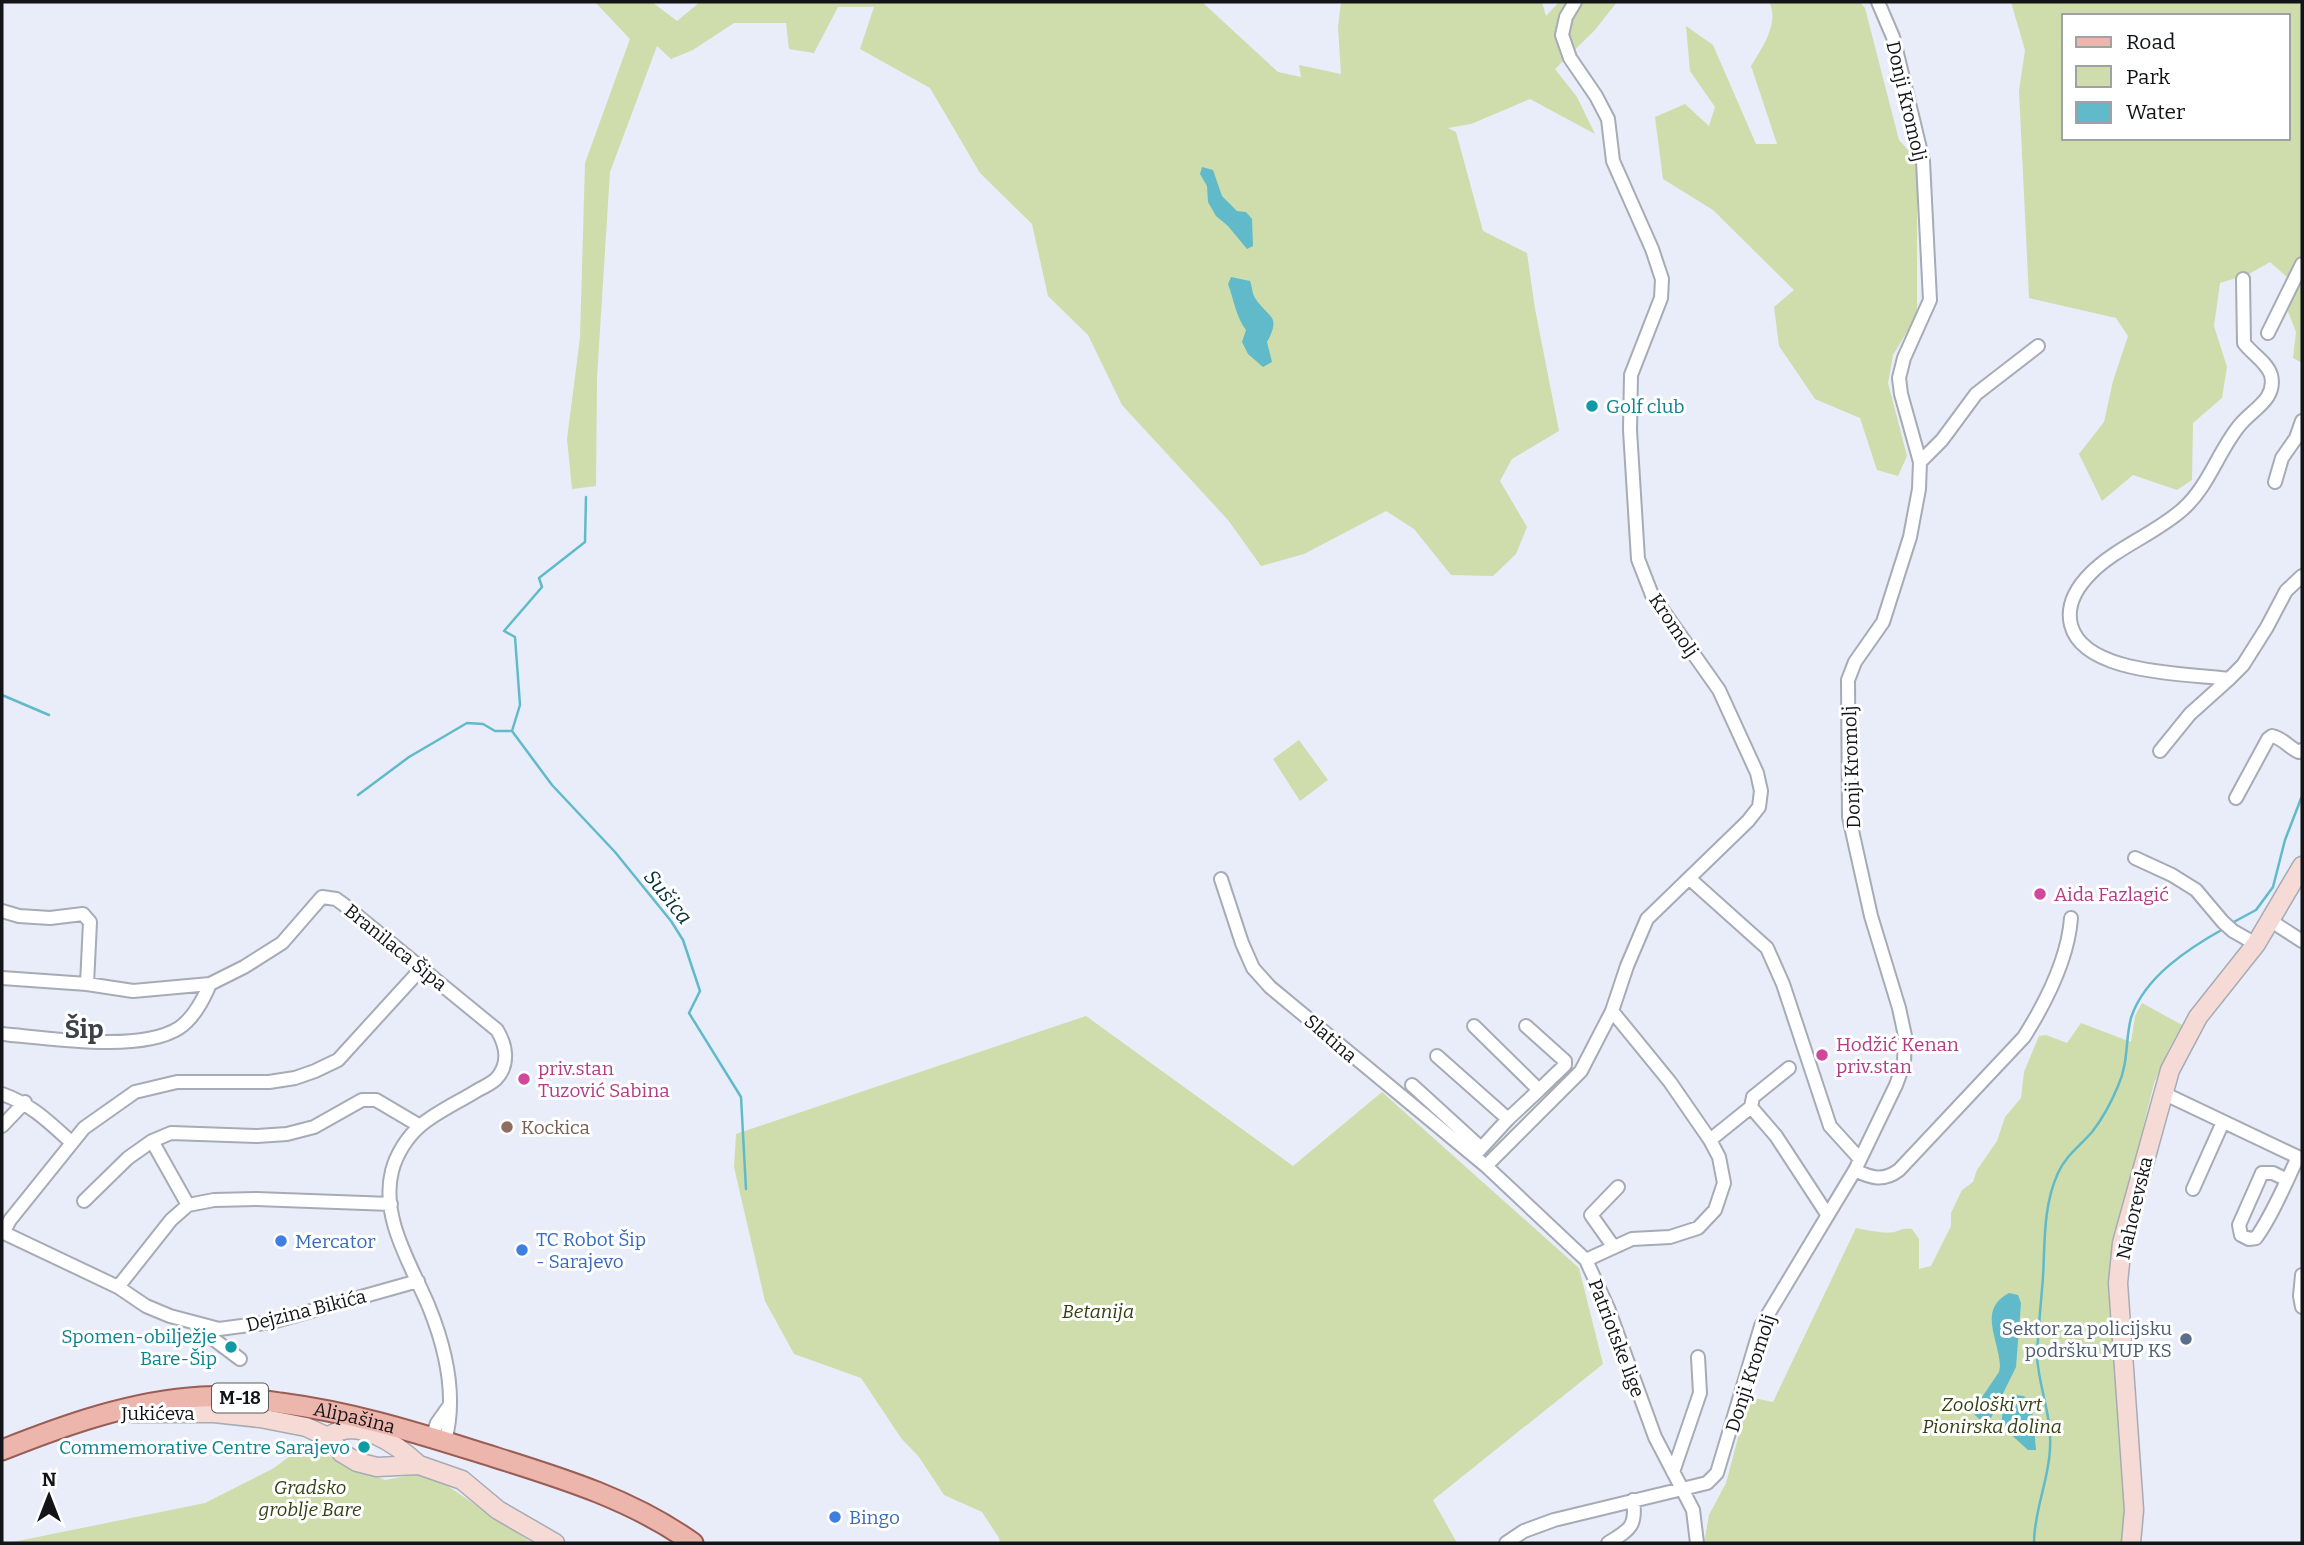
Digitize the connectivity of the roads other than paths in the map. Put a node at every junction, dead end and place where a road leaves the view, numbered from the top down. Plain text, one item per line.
1 (1575, 2) edge
2 (1878, 2) edge
3 (2302, 264) edge
4 (2243, 279) dead end
5 (2268, 333) dead end
6 (2038, 346) dead end
7 (2302, 421) edge
8 (1920, 462) junction
9 (2275, 482) dead end
10 (2302, 576) edge
11 (2229, 679) junction
12 (2302, 750) edge
13 (2160, 751) dead end
14 (2236, 798) dead end
15 (2135, 858) dead end
16 (2302, 866) edge
17 (1222, 878) dead end
18 (1690, 878) junction
19 (2, 911) edge
20 (2071, 918) dead end
21 (2271, 921) junction
22 (2302, 941) edge
23 (2256, 944) junction
24 (421, 969) junction
25 (2, 978) edge
26 (87, 984) junction
27 (210, 984) junction
28 (1612, 1011) junction
29 (1474, 1026) dead end
30 (1526, 1026) dead end
31 (2, 1034) edge
32 (1437, 1056) dead end
33 (1789, 1068) dead end
34 (1412, 1085) dead end
35 (1539, 1090) junction
36 (2163, 1093) junction
37 (2, 1094) edge
38 (25, 1102) junction
39 (1751, 1107) junction
40 (1508, 1119) junction
41 (2223, 1122) junction
42 (2, 1126) edge
43 (420, 1126) junction
44 (1710, 1140) junction
45 (152, 1141) junction
46 (71, 1142) junction
47 (1478, 1152) junction
48 (2300, 1158) edge
49 (1857, 1164) junction
50 (1486, 1166) junction
51 (2287, 1180) junction
52 (1618, 1187) dead end
53 (2193, 1189) dead end
54 (84, 1201) dead end
55 (391, 1204) junction
56 (188, 1205) junction
57 (2246, 1209) junction
58 (1827, 1214) junction
59 (2268, 1219) junction
60 (2, 1233) edge
61 (1613, 1246) junction
62 (1586, 1260) junction
63 (2302, 1275) edge
64 (418, 1281) junction
65 (118, 1286) junction
66 (2302, 1307) edge
67 (193, 1324) junction
68 (1698, 1357) dead end
69 (240, 1359) dead end
70 (109, 1413) junction
71 (328, 1437) junction
72 (439, 1439) junction
73 (2, 1450) edge
74 (419, 1465) junction
75 (1673, 1472) junction
76 (1681, 1488) junction
77 (1633, 1500) junction
78 (555, 1543) edge
79 (693, 1543) edge
80 (1506, 1543) edge
81 (1608, 1543) edge
82 (1697, 1543) edge
83 (2131, 1543) edge

1 - 18 street, Kromolj
2 - 8 street, Donji Kromolj
3 - 5 street
4 - 11 street
6 - 8 street
7 - 9 street
8 - 49 street, Donji Kromolj
10 - 11 street
11 - 13 street
12 - 14 street
15 - 23 street
16 - 21 street, Nahorevska
17 - 47 street, Slatina
18 - 28 street, Kromolj
18 - 49 street
19 - 26 street
20 - 49 street
21 - 22 street
21 - 23 street, Nahorevska
23 - 36 street, Nahorevska
24 - 27 street, Branilaca Šipa
24 - 43 street, Branilaca Šipa
24 - 46 street, Dejzina Bikića
25 - 26 street, Branilaca Šipa
26 - 27 street, Branilaca Šipa
27 - 31 street
28 - 44 street
28 - 50 street, Kromolj
29 - 35 street
30 - 35 street
32 - 40 street
33 - 39 street
34 - 47 street
35 - 40 street
36 - 41 street
36 - 83 street, Nahorevska
37 - 38 street
38 - 42 street
38 - 46 street
39 - 44 street
39 - 58 street
40 - 47 street
41 - 48 street
41 - 53 street
43 - 45 street
43 - 55 street, Branilaca Šipa
44 - 61 street
45 - 54 street
45 - 56 street
46 - 60 street, Dejzina Bikića
47 - 50 street, Slatina
48 - 51 street
49 - 58 street, Donji Kromolj
50 - 62 street, Patriotske lige
51 - 57 street
51 - 59 street
52 - 61 street
55 - 56 street
55 - 64 street
56 - 65 street
57 - 59 street
57 - 59 street
58 - 76 street, Donji Kromolj
60 - 65 street, Dejzina Bikića
61 - 62 street
62 - 75 street, Patriotske lige
63 - 66 street
64 - 67 street, Dejzina Bikića
64 - 72 street
65 - 67 street, Dejzina Bikića
67 - 69 street
68 - 75 street
70 - 71 street, Jukićeva
70 - 72 main road, Alipašina / M-18
70 - 73 main road, Alipašina / M-18
71 - 74 street, Jukićeva
71 - 74 street, Jukićeva
72 - 79 main road, Alipašina / M-18
74 - 78 street, Jukićeva
75 - 76 street, Patriotske lige
76 - 77 street, Donji Kromolj
76 - 82 street, Patriotske lige
77 - 80 street, Donji Kromolj
77 - 81 street

